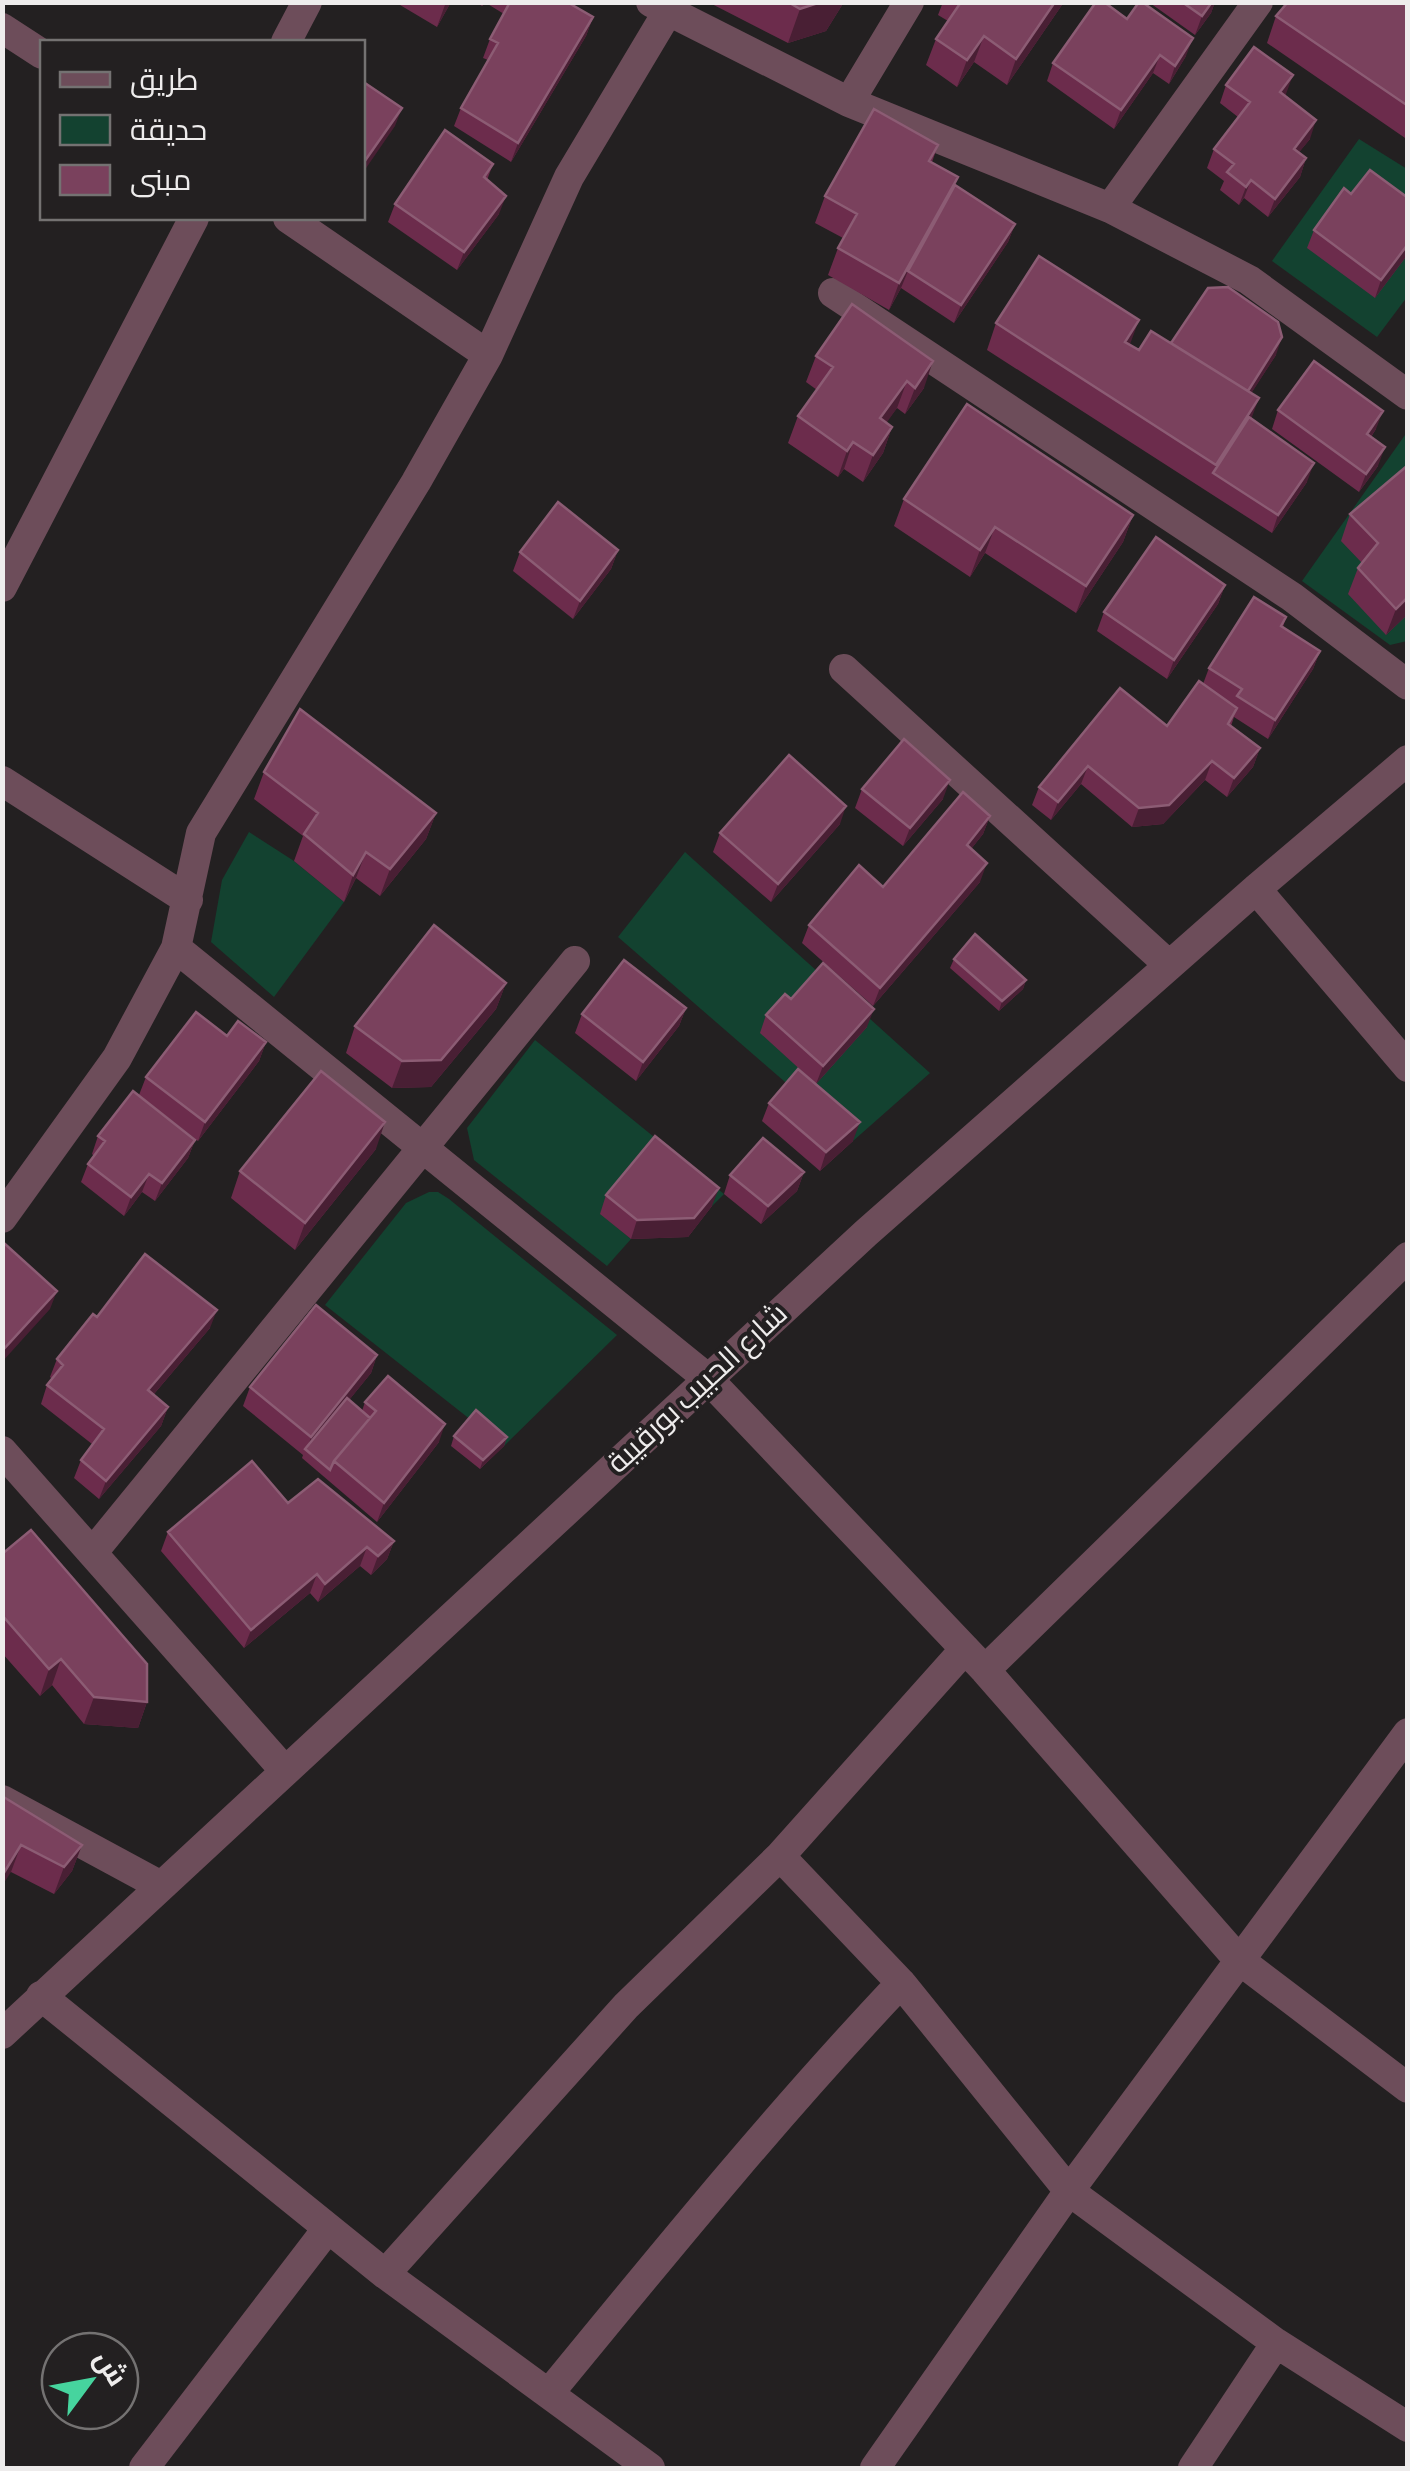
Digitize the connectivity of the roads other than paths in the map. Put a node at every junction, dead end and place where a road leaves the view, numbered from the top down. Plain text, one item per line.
1 (308, 2) edge
2 (909, 2) edge
3 (1258, 2) edge
4 (659, 8) edge
5 (2, 28) edge
6 (287, 40) edge
7 (40, 53) edge
8 (850, 102) junction
9 (1110, 208) junction
10 (193, 220) edge
11 (291, 220) edge
12 (833, 293) dead end
13 (488, 354) junction
14 (1408, 395) edge
15 (2, 587) edge
16 (844, 669) dead end
17 (1408, 684) edge
18 (1408, 760) edge
19 (2, 780) edge
20 (1256, 888) junction
21 (188, 900) junction
22 (176, 948) junction
23 (574, 961) dead end
24 (1169, 965) junction
25 (1408, 1067) edge
26 (422, 1147) junction
27 (2, 1218) edge
28 (1408, 1257) edge
29 (707, 1378) junction
30 (2, 1450) edge
31 (93, 1552) junction
32 (975, 1660) junction
33 (1408, 1732) edge
34 (285, 1770) junction
35 (2, 1800) edge
36 (780, 1856) junction
37 (161, 1886) junction
38 (1238, 1958) junction
39 (901, 1983) junction
40 (42, 1996) junction
41 (2, 2034) edge
42 (1408, 2088) edge
43 (1069, 2191) junction
44 (328, 2228) junction
45 (385, 2274) junction
46 (1276, 2343) junction
47 (550, 2392) junction
48 (1408, 2427) edge
49 (144, 2468) edge
50 (650, 2468) edge
51 (874, 2468) edge
52 (1192, 2468) edge

1 - 6 street
2 - 8 street
3 - 9 street
4 - 8 street
4 - 13 street
5 - 7 street
8 - 9 street
9 - 14 street
10 - 15 street
11 - 13 street
12 - 17 street
13 - 21 street
16 - 24 street
18 - 20 street, شارع الحبيب بورقيبة
19 - 21 street
20 - 24 street, شارع الحبيب بورقيبة
20 - 25 street
21 - 22 street
22 - 26 street
22 - 27 street
23 - 26 street
24 - 29 street, شارع الحبيب بورقيبة
26 - 29 street
26 - 31 street
28 - 32 street
29 - 32 street
29 - 34 street, شارع الحبيب بورقيبة
30 - 31 street
31 - 34 street
32 - 36 street
32 - 38 street
33 - 38 street
34 - 37 street, شارع الحبيب بورقيبة
35 - 37 street
36 - 39 street
36 - 45 street
37 - 40 street, شارع الحبيب بورقيبة
38 - 42 street
38 - 43 street
39 - 43 street
39 - 47 street
40 - 41 street, شارع الحبيب بورقيبة
40 - 44 street
43 - 46 street
43 - 51 street
44 - 45 street
44 - 49 street
45 - 47 street
46 - 48 street
46 - 52 street
47 - 50 street

